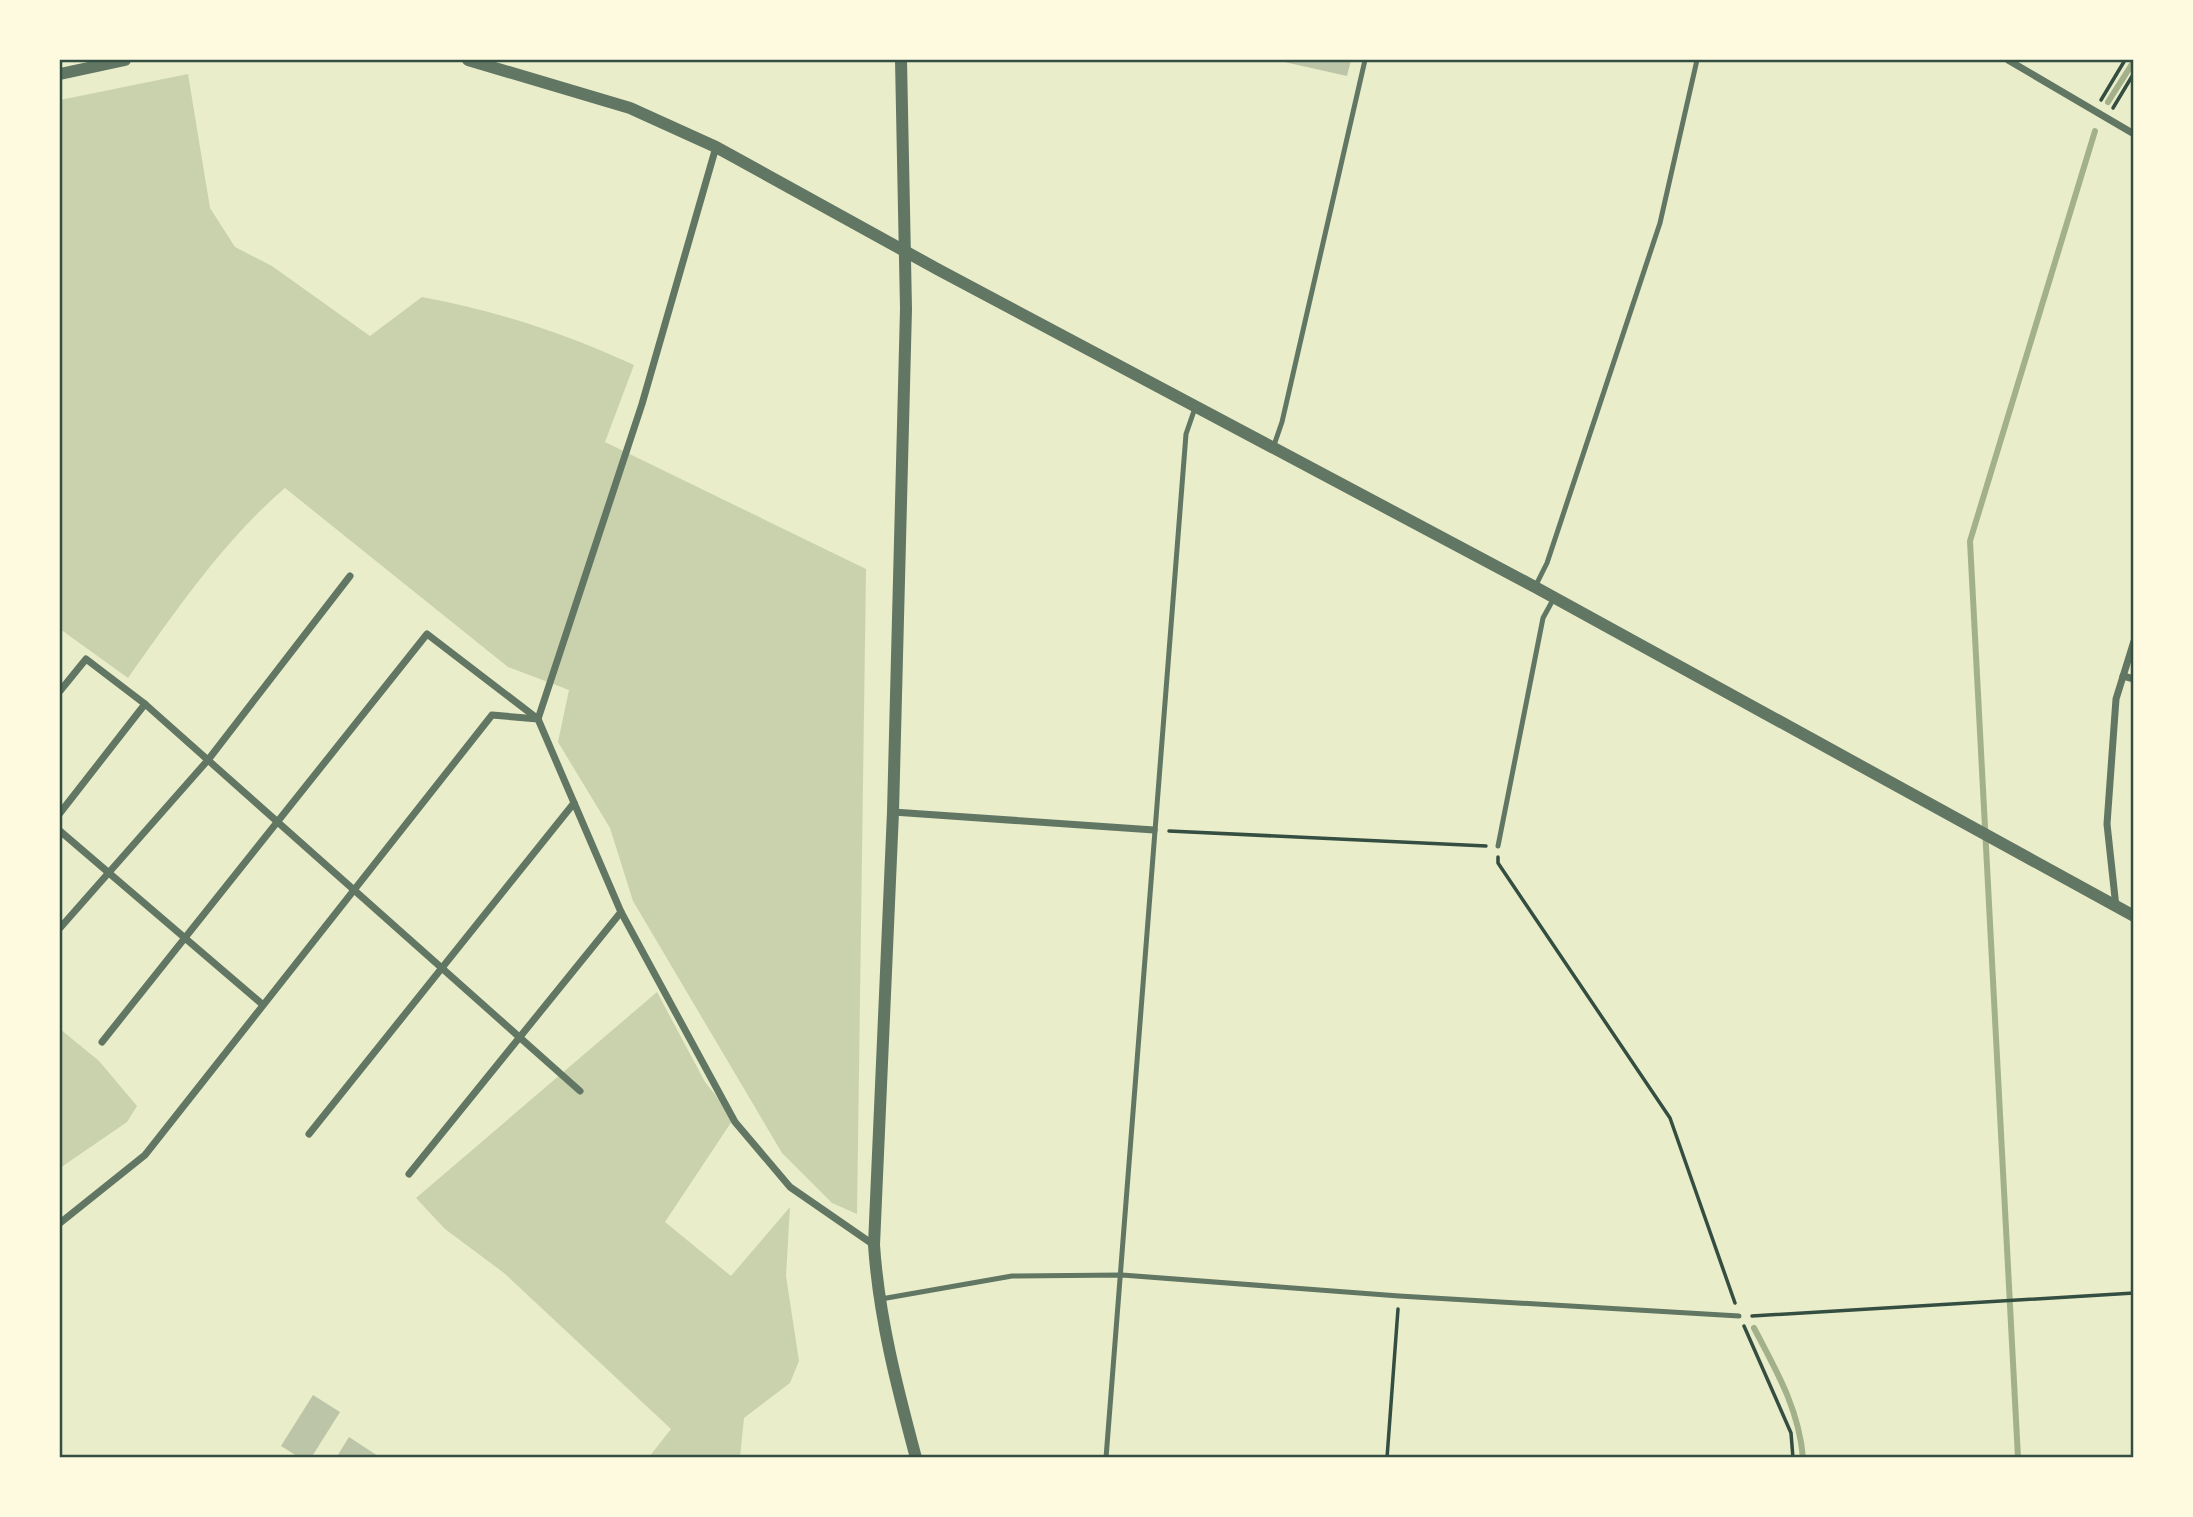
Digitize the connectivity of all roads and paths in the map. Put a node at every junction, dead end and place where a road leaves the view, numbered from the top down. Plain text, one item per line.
1 (125, 60) edge
2 (468, 60) edge
3 (901, 60) edge
4 (1365, 60) edge
5 (1697, 60) edge
6 (2008, 60) edge
7 (2125, 60) edge
8 (2133, 73) edge
9 (60, 74) edge
10 (2094, 111) junction
11 (2109, 120) junction
12 (2133, 134) edge
13 (716, 147) junction
14 (904, 251) junction
15 (1196, 406) junction
16 (1272, 448) junction
17 (350, 576) dead end
18 (1535, 587) junction
19 (1554, 598) junction
20 (2133, 642) edge
21 (2123, 677) junction
22 (2133, 679) edge
23 (60, 691) edge
24 (145, 705) junction
25 (538, 719) junction
26 (208, 760) junction
27 (574, 803) junction
28 (893, 812) junction
29 (60, 813) edge
30 (277, 822) junction
31 (1154, 830) junction
32 (60, 831) edge
33 (1497, 846) junction
34 (108, 874) junction
35 (352, 889) junction
36 (2116, 907) junction
37 (621, 912) junction
38 (2133, 916) edge
39 (60, 928) edge
40 (184, 938) junction
41 (442, 968) junction
42 (262, 1004) junction
43 (519, 1036) junction
44 (102, 1042) dead end
45 (580, 1091) dead end
46 (309, 1134) dead end
47 (409, 1174) dead end
48 (60, 1223) edge
49 (874, 1245) junction
50 (1122, 1275) junction
51 (2133, 1293) edge
52 (1399, 1296) junction
53 (878, 1299) junction
54 (1739, 1316) junction
55 (916, 1458) edge
56 (1106, 1458) edge
57 (1387, 1458) edge
58 (1793, 1458) edge

1 - 9 street
2 - 13 street
3 - 14 street
4 - 16 lane
5 - 18 lane
6 - 10 street
7 - 10 path
8 - 11 path
10 - 11 street
11 - 12 street
13 - 14 street
13 - 25 street
14 - 15 street
14 - 28 street
15 - 16 street
15 - 31 lane
16 - 18 street
17 - 26 street
18 - 19 street
19 - 33 lane
19 - 36 street
20 - 21 street
21 - 22 street
21 - 36 street
23 - 24 street
24 - 26 street
24 - 29 street
25 - 27 street
25 - 30 street
25 - 35 street
26 - 30 street
26 - 34 street
27 - 37 street
27 - 41 street
28 - 31 street
28 - 49 street
30 - 35 street
30 - 40 street
31 - 33 path
31 - 50 lane
32 - 34 street
33 - 54 path
34 - 39 street
34 - 40 street
35 - 41 street
35 - 42 street
36 - 38 street
37 - 43 street
37 - 49 street
40 - 42 street
40 - 44 street
41 - 43 street
41 - 46 street
42 - 48 street
43 - 45 street
43 - 47 street
49 - 53 street
50 - 52 lane
50 - 53 lane
50 - 56 lane
51 - 54 path
52 - 54 lane
52 - 57 path
53 - 55 street
54 - 58 path

